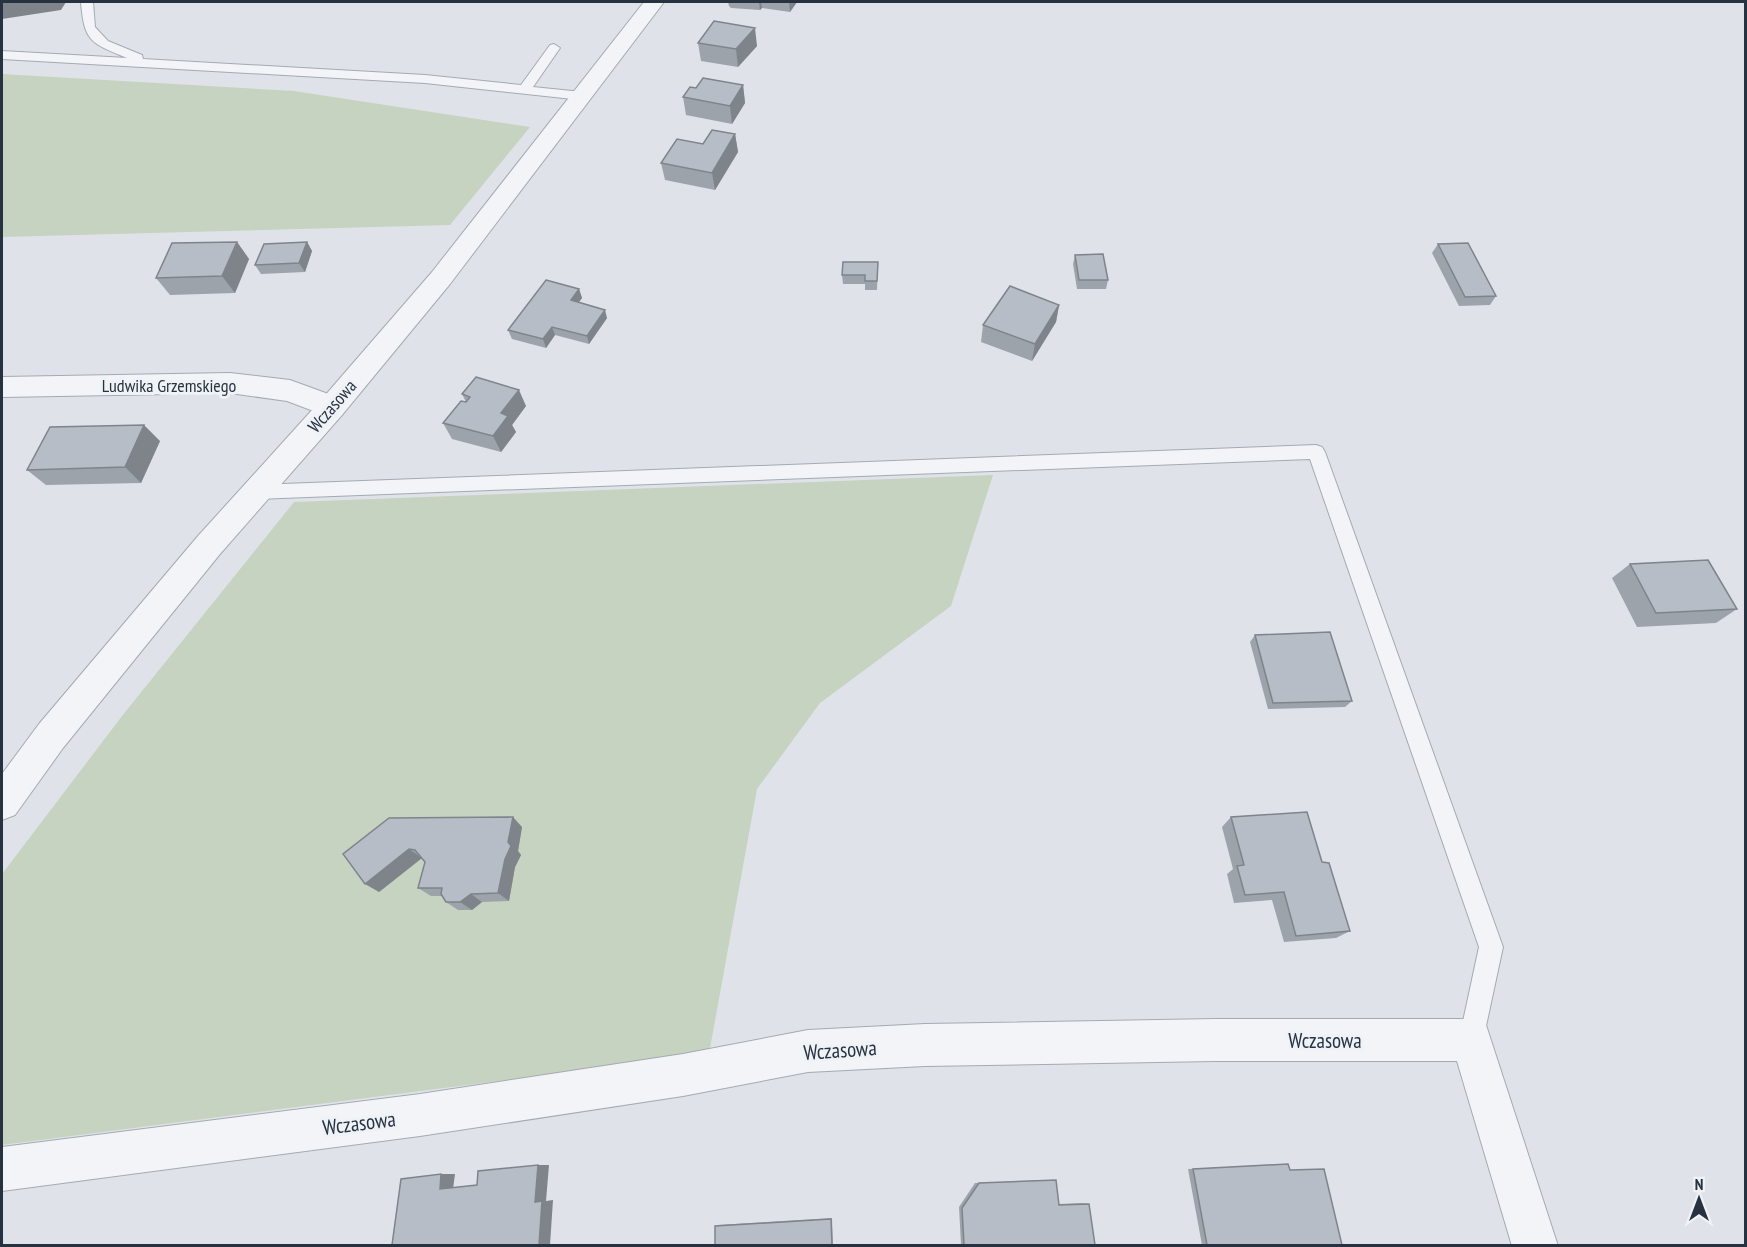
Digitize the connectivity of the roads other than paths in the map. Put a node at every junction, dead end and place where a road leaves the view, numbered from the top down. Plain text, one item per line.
1 (87, 2) edge
2 (654, 2) edge
3 (554, 48) dead end
4 (2, 55) edge
5 (151, 64) junction
6 (525, 89) junction
7 (582, 96) junction
8 (2, 387) edge
9 (332, 407) junction
10 (256, 492) junction
11 (2, 803) edge
12 (1471, 1040) junction
13 (2, 1169) edge
14 (1535, 1245) edge

1 - 5 lane
2 - 7 street, Wczasowa
3 - 6 lane
4 - 5 lane
5 - 6 lane
6 - 7 lane
7 - 9 street, Wczasowa
8 - 9 street, Ludwika Grzemskiego
9 - 10 street, Wczasowa
10 - 11 street, Wczasowa
10 - 12 lane
12 - 13 street, Wczasowa
12 - 14 street

